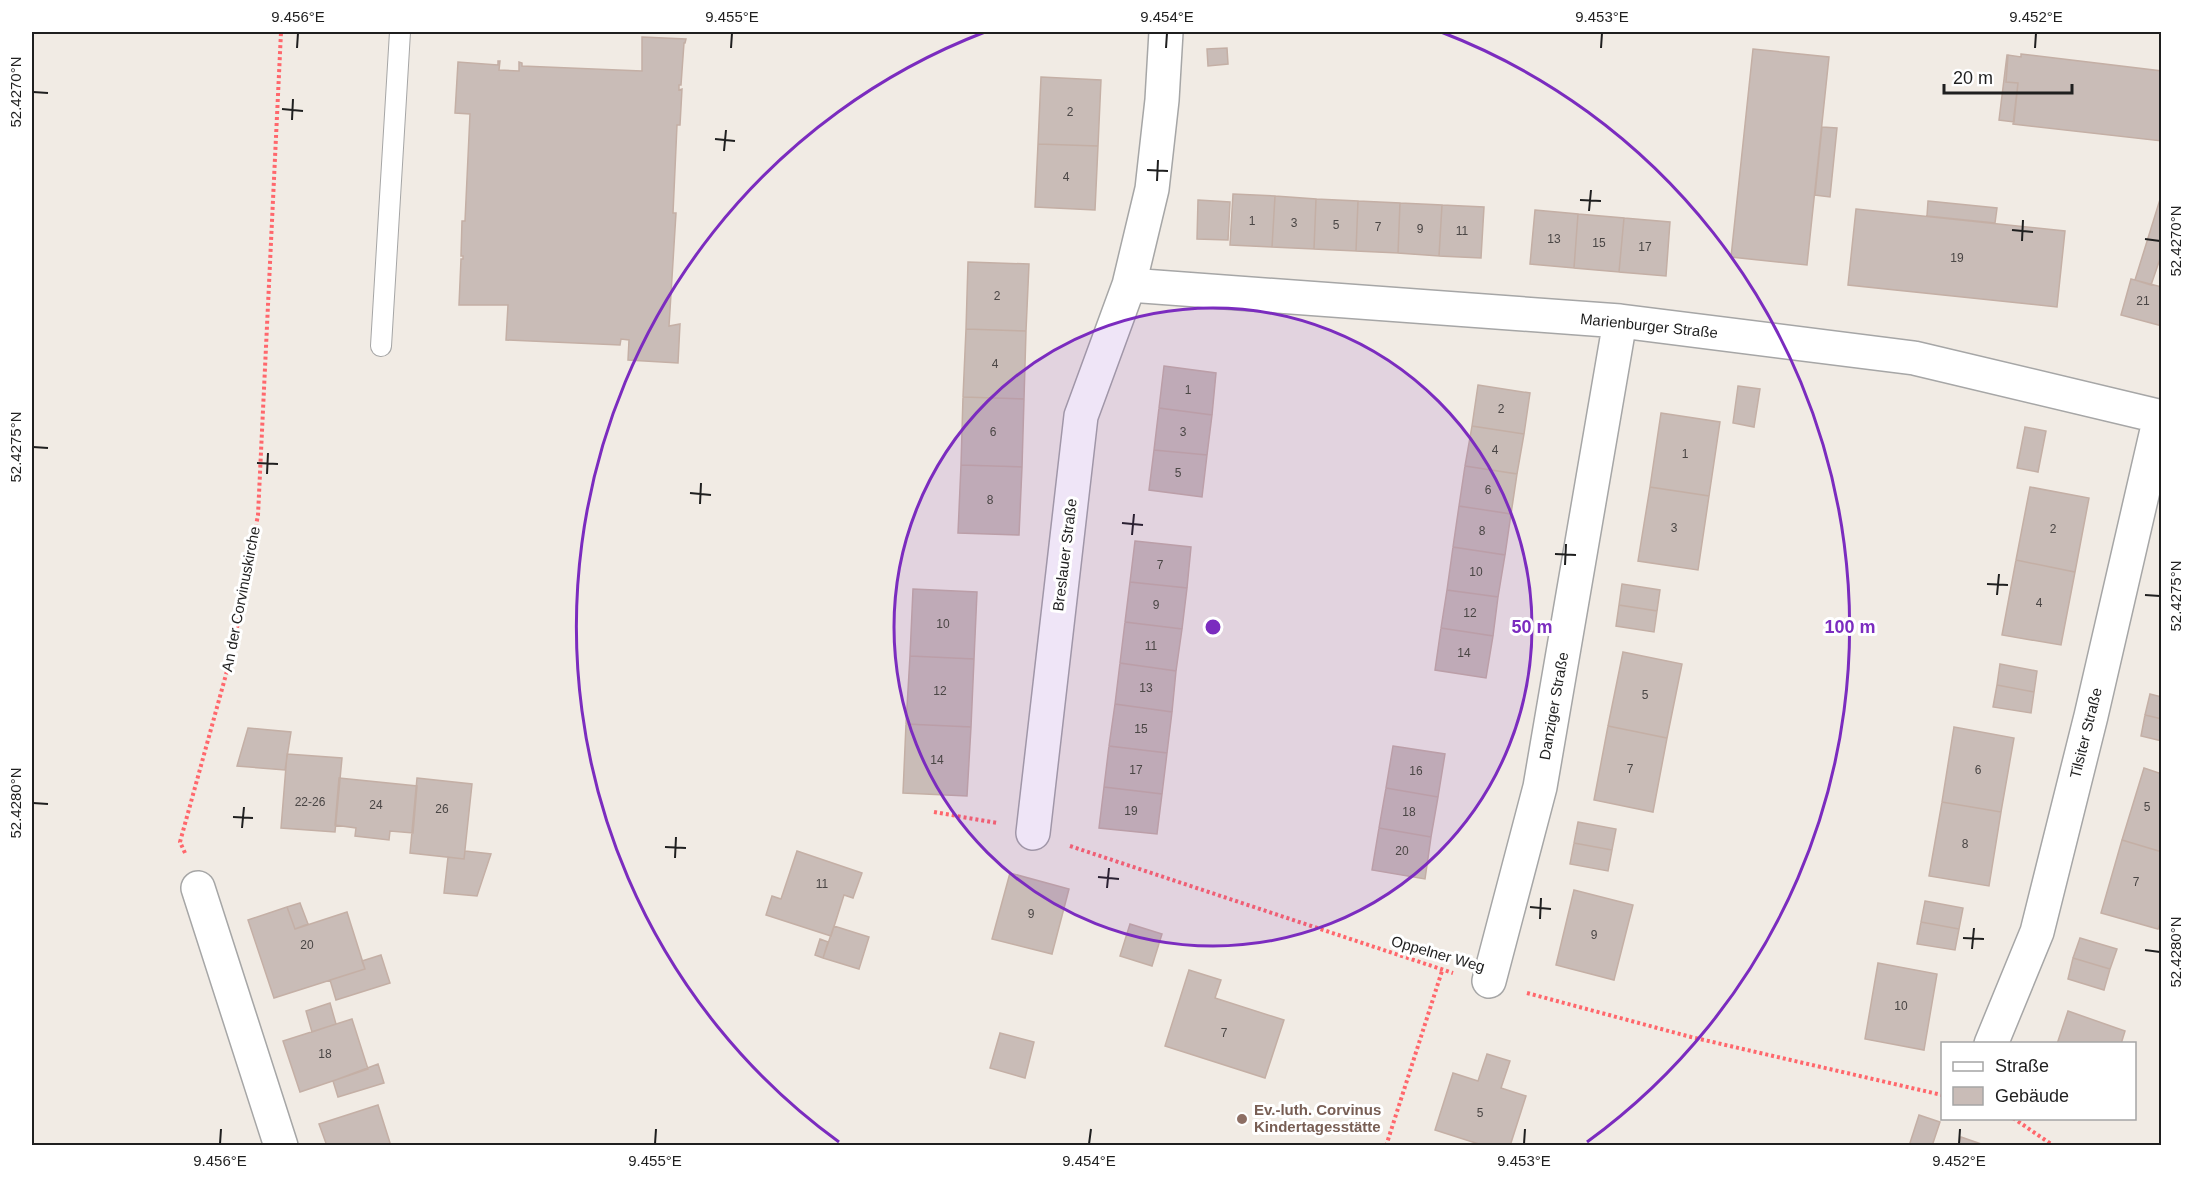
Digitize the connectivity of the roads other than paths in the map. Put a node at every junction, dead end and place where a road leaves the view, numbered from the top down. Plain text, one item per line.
1 (400, 32) edge
2 (1166, 32) edge
3 (1129, 285) junction
4 (1620, 321) junction
5 (381, 346) dead end
6 (2161, 417) edge
7 (1033, 833) road end
8 (198, 888) road end
9 (1489, 981) road end
10 (1992, 1042) edge
11 (281, 1146) edge

1 - 5 lane
2 - 3 street, Breslauer Straße
3 - 4 street, Marienburger Straße
3 - 7 street, Breslauer Straße
4 - 6 street, Marienburger Straße
4 - 9 street, Danziger Straße
6 - 10 street, Tilsiter Straße
8 - 11 street

